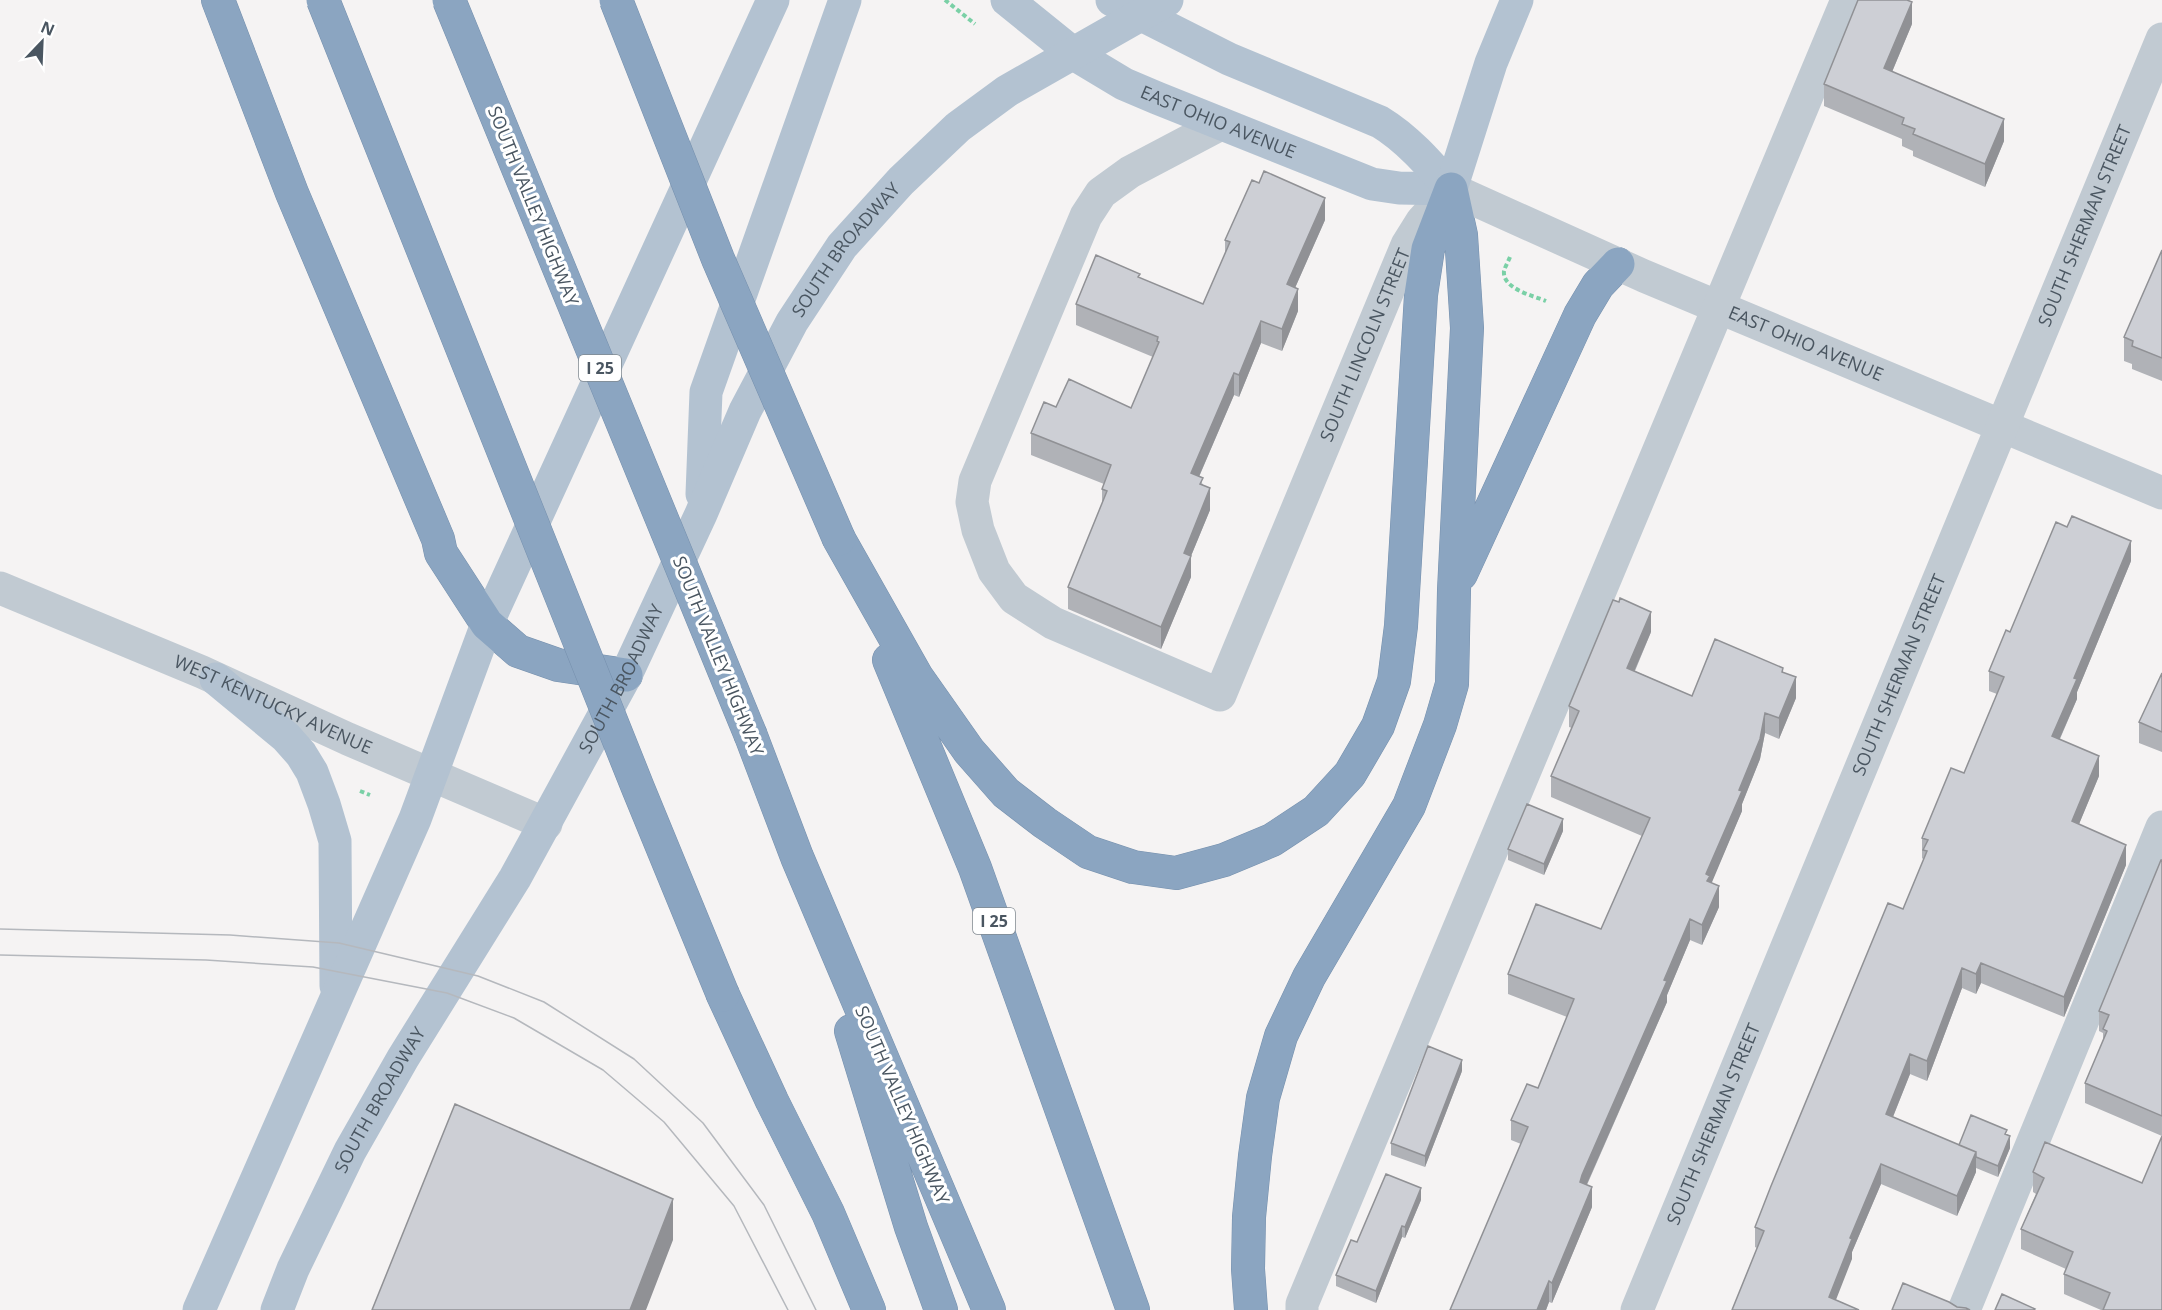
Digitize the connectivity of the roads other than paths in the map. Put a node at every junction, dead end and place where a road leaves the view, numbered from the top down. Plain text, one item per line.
1 (323, 0) edge
2 (449, 0) edge
3 (616, 0) edge
4 (773, 0) edge
5 (845, 0) edge
6 (1007, 0) edge
7 (1112, 0) edge
8 (1517, 0) edge
9 (1847, 0) edge
10 (1154, 8) edge
11 (224, 14) edge
12 (2162, 39) edge
13 (1074, 54) junction
14 (1221, 124) junction
15 (1452, 189) junction
16 (1618, 264) junction
17 (1718, 307) junction
18 (2002, 426) junction
19 (2162, 493) edge
20 (701, 514) junction
21 (839, 539) junction
22 (0, 588) edge
23 (1454, 590) junction
24 (487, 624) junction
25 (626, 675) junction
26 (216, 679) junction
27 (432, 774) junction
28 (546, 824) junction
29 (2162, 827) edge
30 (797, 857) junction
31 (336, 997) junction
32 (199, 1310) edge
33 (277, 1310) edge
34 (869, 1310) edge
35 (941, 1310) edge
36 (989, 1310) edge
37 (1133, 1310) edge
38 (1251, 1310) edge
39 (1302, 1310) edge
40 (1637, 1310) edge
41 (1964, 1310) edge

1 - 34 highway, bridge
2 - 30 highway, SOUTH VALLEY HIGHWAY / I 25, bridge
3 - 21 highway, I 25, bridge
4 - 24 main road
5 - 20 main road
6 - 13 main road, EAST OHIO AVENUE
7 - 10 main road, EAST OHIO AVENUE
8 - 15 main road, SOUTH LINCOLN STREET
9 - 17 street
10 - 13 main road, SOUTH BROADWAY
10 - 15 main road, EAST OHIO AVENUE
11 - 24 highway
12 - 18 street, SOUTH SHERMAN STREET
13 - 14 main road, EAST OHIO AVENUE
13 - 20 main road, SOUTH BROADWAY
14 - 15 main road, EAST OHIO AVENUE
14 - 15 street, SOUTH LINCOLN STREET
15 - 16 street, EAST OHIO AVENUE
15 - 21 highway
15 - 23 highway
16 - 17 street, EAST OHIO AVENUE
16 - 23 highway
17 - 18 street, EAST OHIO AVENUE
17 - 39 street
18 - 19 street, EAST OHIO AVENUE
18 - 40 street, SOUTH SHERMAN STREET
20 - 25 main road, SOUTH BROADWAY
21 - 37 highway, I 25
22 - 26 street, WEST KENTUCKY AVENUE
23 - 38 highway
24 - 25 highway
24 - 27 main road
25 - 28 main road, SOUTH BROADWAY
26 - 27 street, WEST KENTUCKY AVENUE
26 - 31 main road
27 - 28 street, WEST KENTUCKY AVENUE
27 - 31 main road
28 - 33 main road, SOUTH BROADWAY
29 - 41 street
30 - 35 highway
30 - 36 highway, SOUTH VALLEY HIGHWAY / I 25
31 - 32 main road

